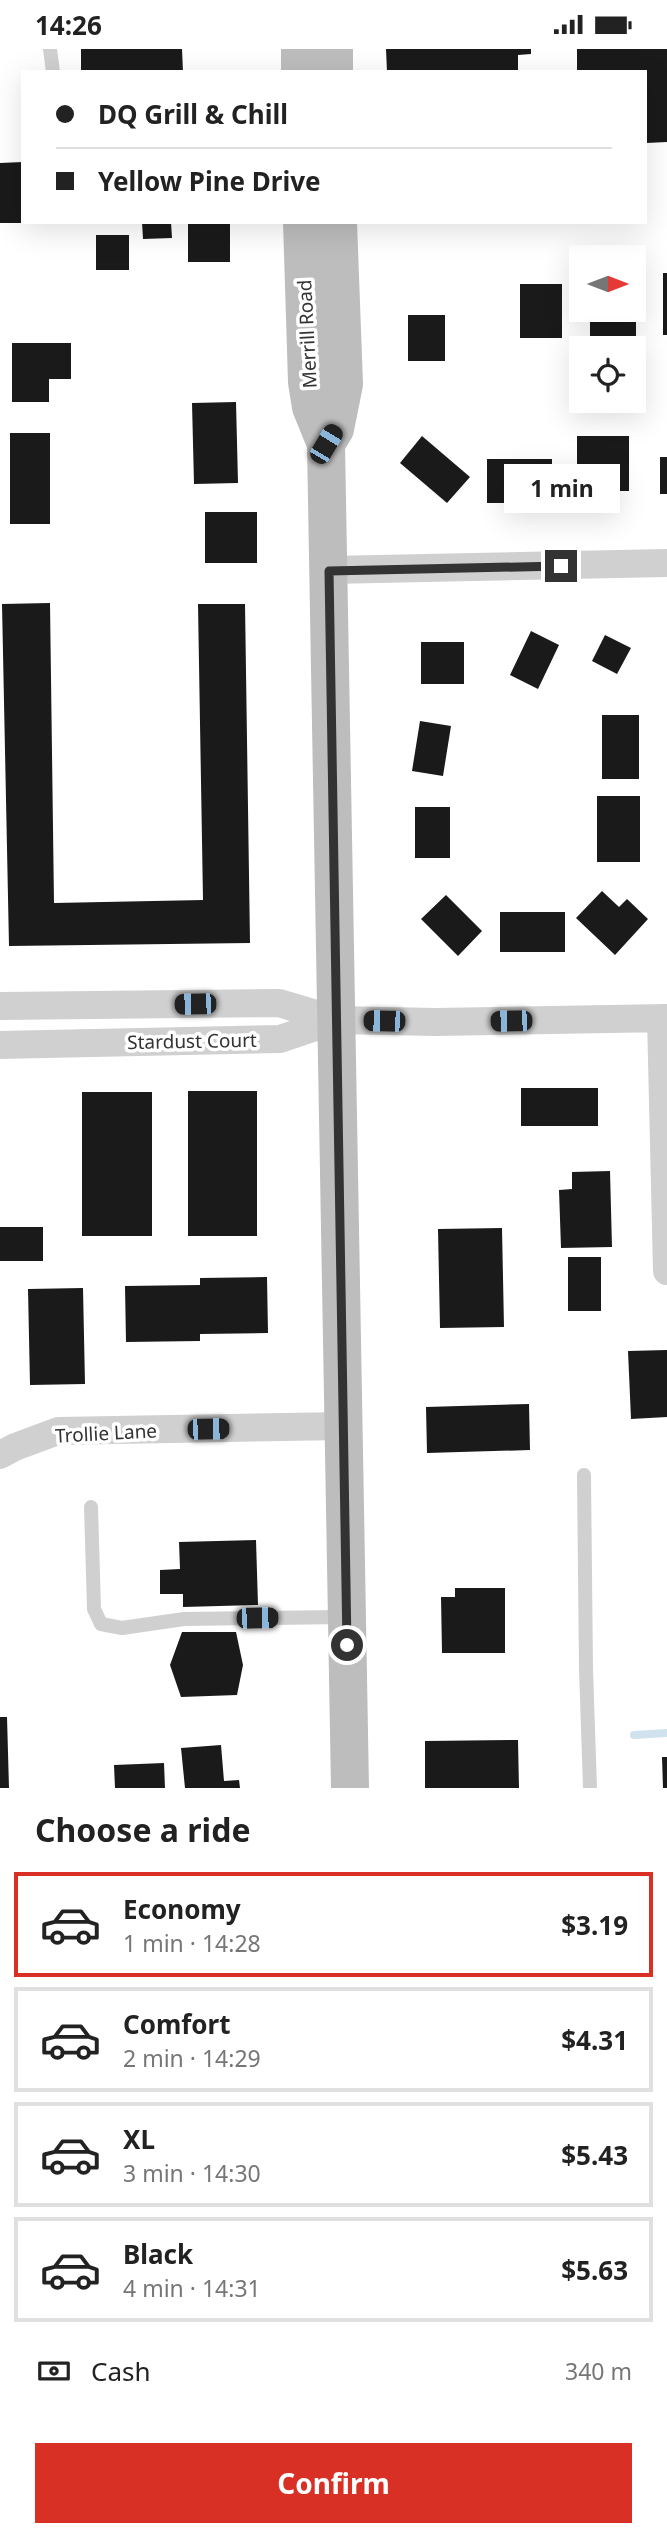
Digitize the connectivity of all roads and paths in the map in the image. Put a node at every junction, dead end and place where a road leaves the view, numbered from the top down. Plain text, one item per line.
1 (50, 49) edge
2 (300, 49) edge
3 (334, 49) edge
4 (53, 70) edge
5 (300, 70) edge
6 (334, 70) edge
7 (302, 224) edge
8 (338, 224) edge
9 (326, 444) junction
10 (667, 563) edge
11 (329, 571) junction
12 (0, 1006) edge
13 (664, 1018) edge
14 (336, 1020) junction
15 (0, 1045) edge
16 (667, 1271) edge
17 (342, 1426) junction
18 (0, 1455) edge
19 (584, 1475) dead end
20 (91, 1507) dead end
21 (346, 1618) junction
22 (350, 1788) edge
23 (590, 1788) edge

1 - 4 lane
2 - 5 main road
3 - 6 main road
7 - 9 main road, Merrill Road
8 - 9 main road, Merrill Road
9 - 11 main road, Merrill Road
10 - 11 street
11 - 14 main road, Merrill Road
12 - 14 street, Stardust Court
13 - 14 street
13 - 16 street
14 - 15 street, Stardust Court
14 - 17 main road, Merrill Road
17 - 18 street, Trollie Lane
17 - 21 main road, Merrill Road
19 - 23 lane
20 - 21 lane
21 - 22 main road, Merrill Road

